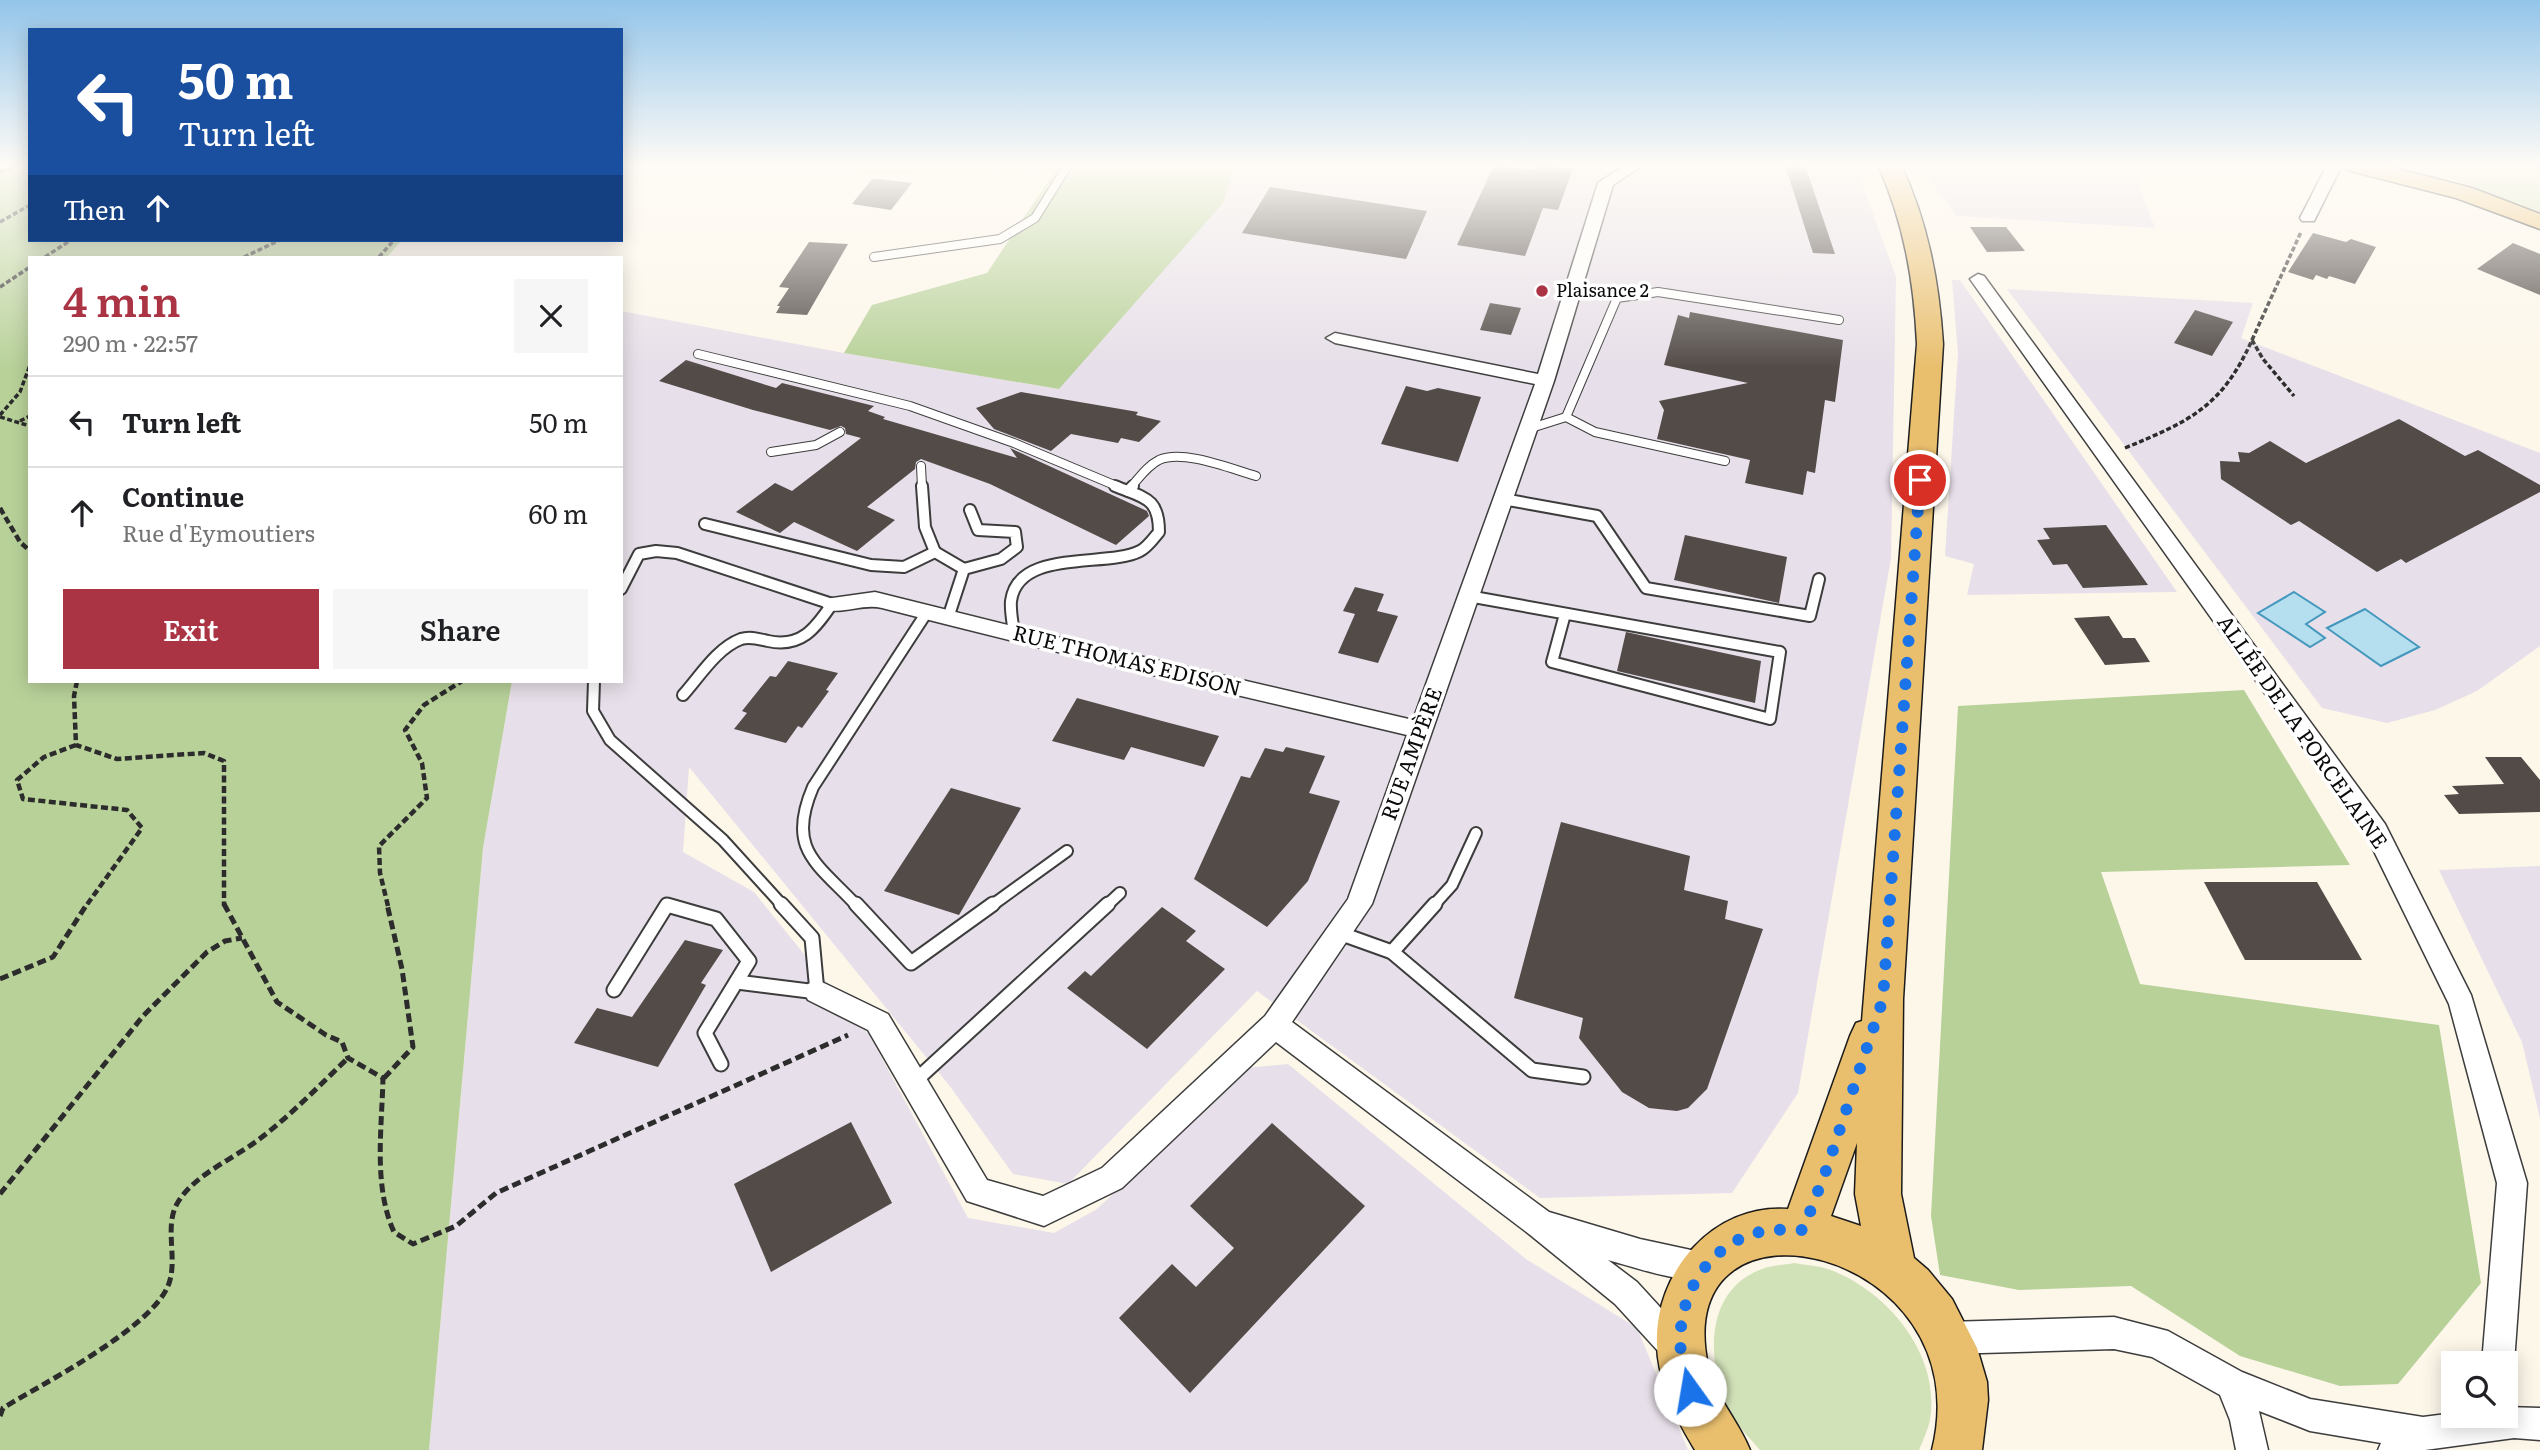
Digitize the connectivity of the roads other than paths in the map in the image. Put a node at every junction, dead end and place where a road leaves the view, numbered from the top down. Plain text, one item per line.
1 (1011, 233) edge
2 (1591, 233) edge
3 (1915, 233) edge
4 (874, 257) dead end
5 (1978, 279) dead end
6 (1839, 320) dead end
7 (1335, 338) dead end
8 (698, 354) dead end
9 (1545, 381) junction
10 (876, 396) junction
11 (867, 405) dead end
12 (1566, 418) junction
13 (1528, 429) junction
14 (840, 432) dead end
15 (771, 452) dead end
16 (1725, 461) dead end
17 (921, 466) dead end
18 (1256, 476) dead end
19 (1128, 491) junction
20 (1503, 499) junction
21 (970, 510) dead end
22 (705, 524) dead end
23 (935, 552) junction
24 (964, 569) junction
25 (1819, 579) dead end
26 (623, 584) edge
27 (1468, 596) junction
28 (832, 604) junction
29 (1565, 614) junction
30 (937, 615) junction
31 (1014, 634) junction
32 (594, 683) edge
33 (683, 695) dead end
34 (1421, 730) junction
35 (1476, 833) dead end
36 (1067, 851) dead end
37 (1120, 893) dead end
38 (1339, 933) junction
39 (1392, 952) junction
40 (737, 982) junction
41 (614, 990) dead end
42 (817, 992) junction
43 (1883, 999) junction
44 (1275, 1025) junction
45 (721, 1064) dead end
46 (1583, 1077) dead end
47 (912, 1084) junction
48 (1540, 1224) junction
49 (1803, 1230) junction
50 (1703, 1266) junction
51 (1893, 1270) junction
52 (1947, 1338) junction
53 (2499, 1351) edge
54 (1681, 1353) junction
55 (2232, 1384) junction
56 (2520, 1417) edge
57 (2423, 1433) junction
58 (1724, 1450) edge
59 (1957, 1450) edge
60 (2252, 1450) edge
61 (2394, 1450) edge

1 - 4 lane
2 - 9 street, RUE AMPÈRE
3 - 43 main road
5 - 53 street, ALLÉE DE LA PORCELAINE
6 - 12 lane
7 - 9 street
8 - 10 lane
9 - 13 street, RUE AMPÈRE
10 - 11 lane
10 - 19 lane
12 - 13 lane
12 - 16 lane
13 - 20 street, RUE AMPÈRE
14 - 15 lane
17 - 23 lane
18 - 19 lane
19 - 31 lane
20 - 25 lane
20 - 27 street, RUE AMPÈRE
21 - 24 lane
22 - 23 lane
23 - 24 lane
24 - 30 lane
26 - 28 lane
27 - 29 lane
27 - 34 street, RUE AMPÈRE
28 - 30 street, RUE THOMAS EDISON
28 - 33 lane
29 - 29 lane
30 - 31 street, RUE THOMAS EDISON
30 - 36 lane
31 - 34 street, RUE THOMAS EDISON
32 - 42 lane
34 - 38 street, RUE AMPÈRE
35 - 39 lane
37 - 47 lane
38 - 39 lane
38 - 44 street, RUE AMPÈRE
39 - 46 lane
40 - 41 lane
40 - 42 lane
40 - 45 lane
42 - 47 street, RUE AMPÈRE
43 - 49 main road
43 - 51 main road
44 - 47 street, RUE AMPÈRE
44 - 48 street
48 - 50 street
48 - 54 street
49 - 50 main road
49 - 51 main road
50 - 54 main road
51 - 52 main road
52 - 55 street
52 - 59 main road
54 - 58 main road
55 - 57 street
55 - 60 street
56 - 57 street
57 - 61 street

